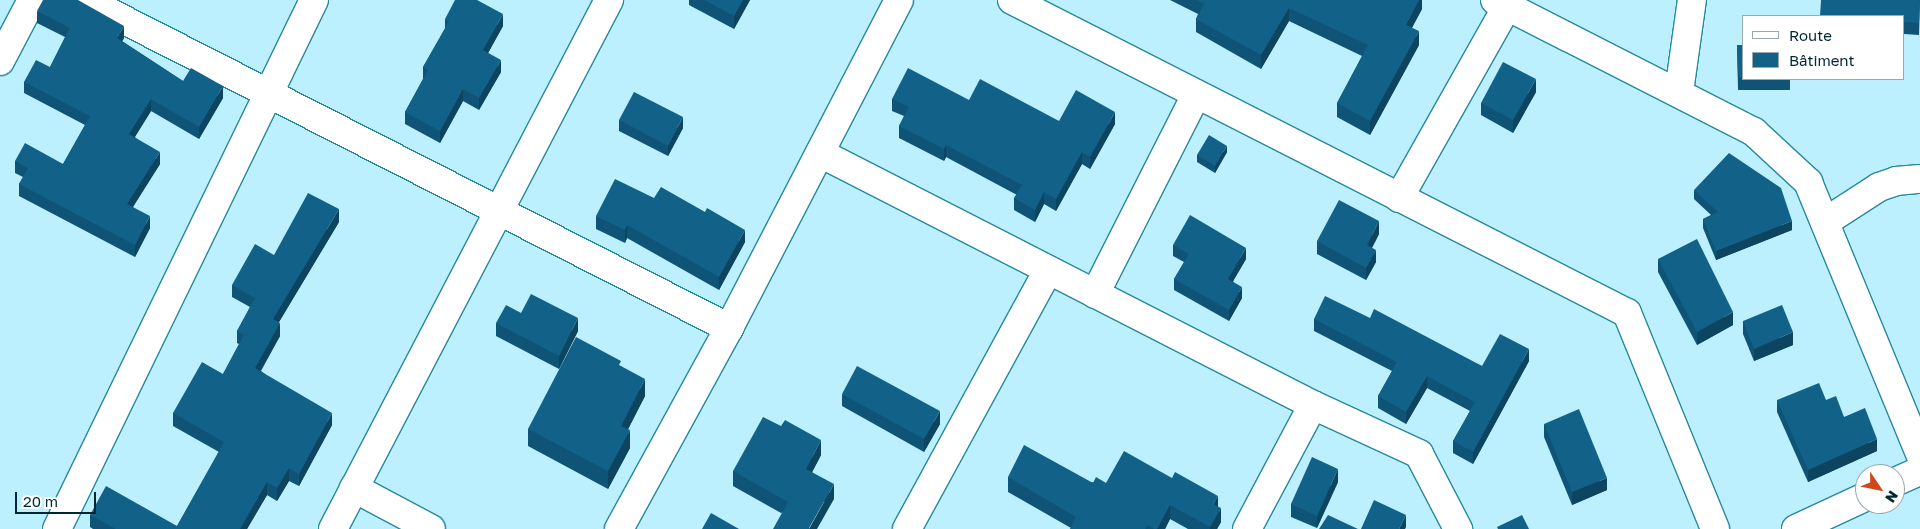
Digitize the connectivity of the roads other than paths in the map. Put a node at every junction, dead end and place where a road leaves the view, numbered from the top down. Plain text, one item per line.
1 (32, 0) edge
2 (85, 0) edge
3 (314, 0) edge
4 (609, 0) edge
5 (900, 0) edge
6 (1012, 0) edge
7 (1692, 0) edge
8 (1501, 3) edge
9 (0, 61) edge
10 (1679, 92) junction
11 (268, 94) junction
12 (1196, 95) junction
13 (820, 153) junction
14 (1920, 179) edge
15 (1399, 198) junction
16 (498, 212) junction
17 (1825, 222) junction
18 (1048, 270) junction
19 (1095, 294) junction
20 (729, 328) junction
21 (1313, 405) junction
22 (1920, 454) edge
23 (1920, 471) edge
24 (1905, 478) edge
25 (354, 488) junction
26 (1855, 501) edge
27 (57, 529) edge
28 (333, 529) edge
29 (431, 529) edge
30 (619, 529) edge
31 (907, 529) edge
32 (1247, 529) edge
33 (1458, 529) edge
34 (1714, 529) edge
35 (1796, 529) edge

1 - 9 street
2 - 11 street
3 - 11 street
4 - 16 street
5 - 13 street
6 - 12 street
7 - 10 street
8 - 10 street
8 - 15 street
10 - 17 street
11 - 16 street
11 - 27 street
12 - 15 street
12 - 19 street
13 - 18 street
13 - 20 street
14 - 17 street
15 - 34 street
16 - 20 street
16 - 25 street
17 - 22 street
18 - 19 street
18 - 31 street
19 - 21 street
20 - 30 street
21 - 32 street
21 - 33 street
23 - 24 street
25 - 28 street
25 - 29 street
26 - 35 street

